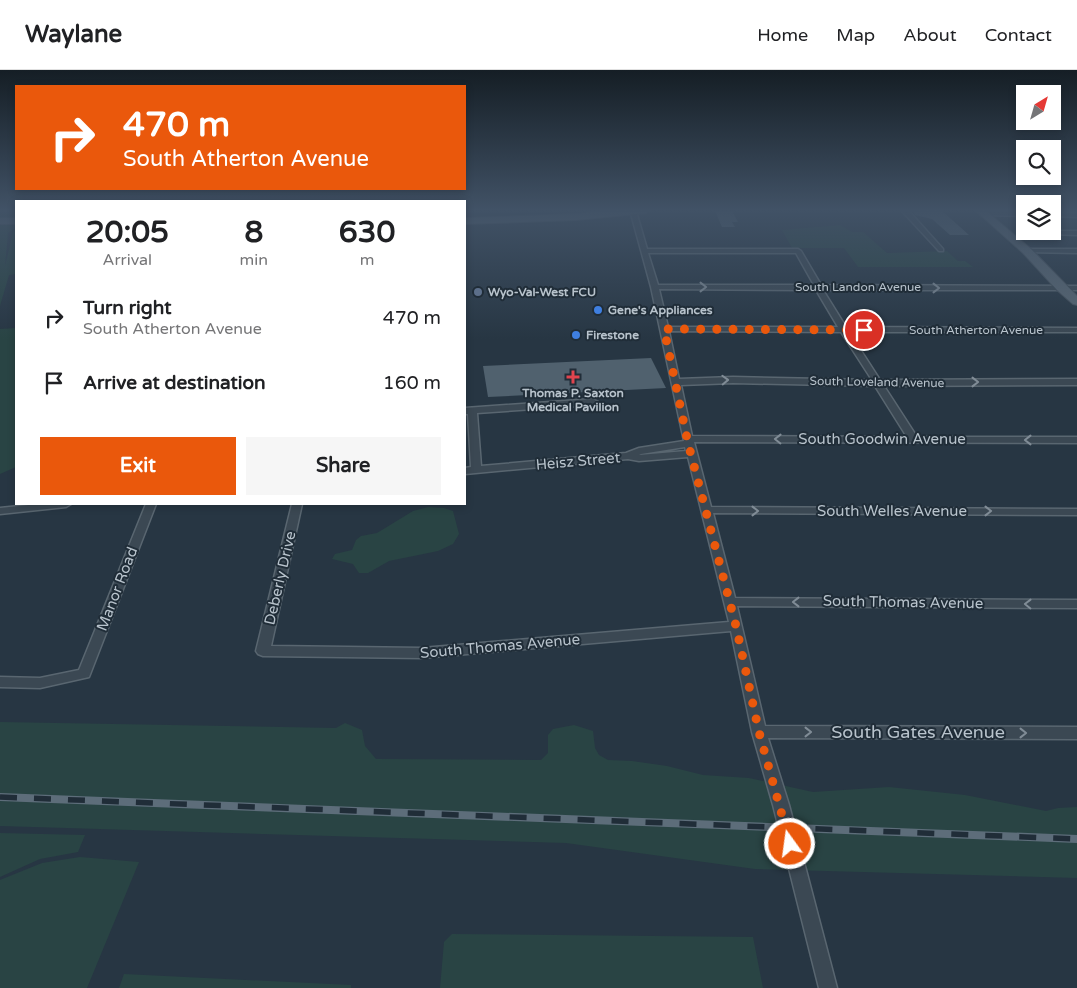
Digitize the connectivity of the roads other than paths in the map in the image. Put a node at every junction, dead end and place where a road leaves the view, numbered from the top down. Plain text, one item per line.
1 (646, 253) edge
2 (799, 253) edge
3 (1029, 253) edge
4 (655, 287) junction
5 (818, 287) junction
6 (1061, 288) junction
7 (1077, 288) edge
8 (1077, 302) edge
9 (664, 329) junction
10 (845, 330) junction
11 (1077, 330) edge
12 (677, 382) junction
13 (876, 382) junction
14 (1077, 382) edge
15 (593, 402) dead end
16 (468, 410) edge
17 (914, 440) junction
18 (1077, 440) edge
19 (690, 445) junction
20 (628, 456) joint
21 (470, 470) edge
22 (57, 505) edge
23 (151, 505) edge
24 (297, 505) edge
25 (707, 510) junction
26 (0, 511) edge
27 (1077, 512) edge
28 (729, 602) junction
29 (1077, 604) edge
30 (736, 626) junction
31 (263, 651) joint
32 (0, 682) edge
33 (759, 732) junction
34 (1077, 733) edge
35 (828, 988) edge

1 - 4 street
2 - 5 street
3 - 6 main road
4 -> 5 street, South Landon Avenue
4 - 9 street
5 -> 6 street, South Landon Avenue
5 - 10 street
6 - 7 street, South Landon Avenue
6 - 8 main road
9 - 10 street, South Atherton Avenue
9 - 12 street
10 - 11 street, South Atherton Avenue
10 - 13 street
12 -> 13 street, South Loveland Avenue
12 - 19 street
13 -> 14 street, South Loveland Avenue
13 - 17 street
15 - 16 street
16 - 21 street
18 -> 17 street, South Goodwin Avenue
17 -> 19 street, South Goodwin Avenue
19 - 20 street, South Goodwin Avenue
19 - 25 street
20 - 21 street, Heisz Street
22 - 26 street
23 - 32 street, Manor Road
24 - 31 street, Deberly Drive
25 -> 27 street, South Welles Avenue
25 - 28 street
29 -> 28 street, South Thomas Avenue
28 - 30 street
30 - 31 street, South Thomas Avenue
30 - 33 street
33 -> 34 street, South Gates Avenue
33 - 35 street

